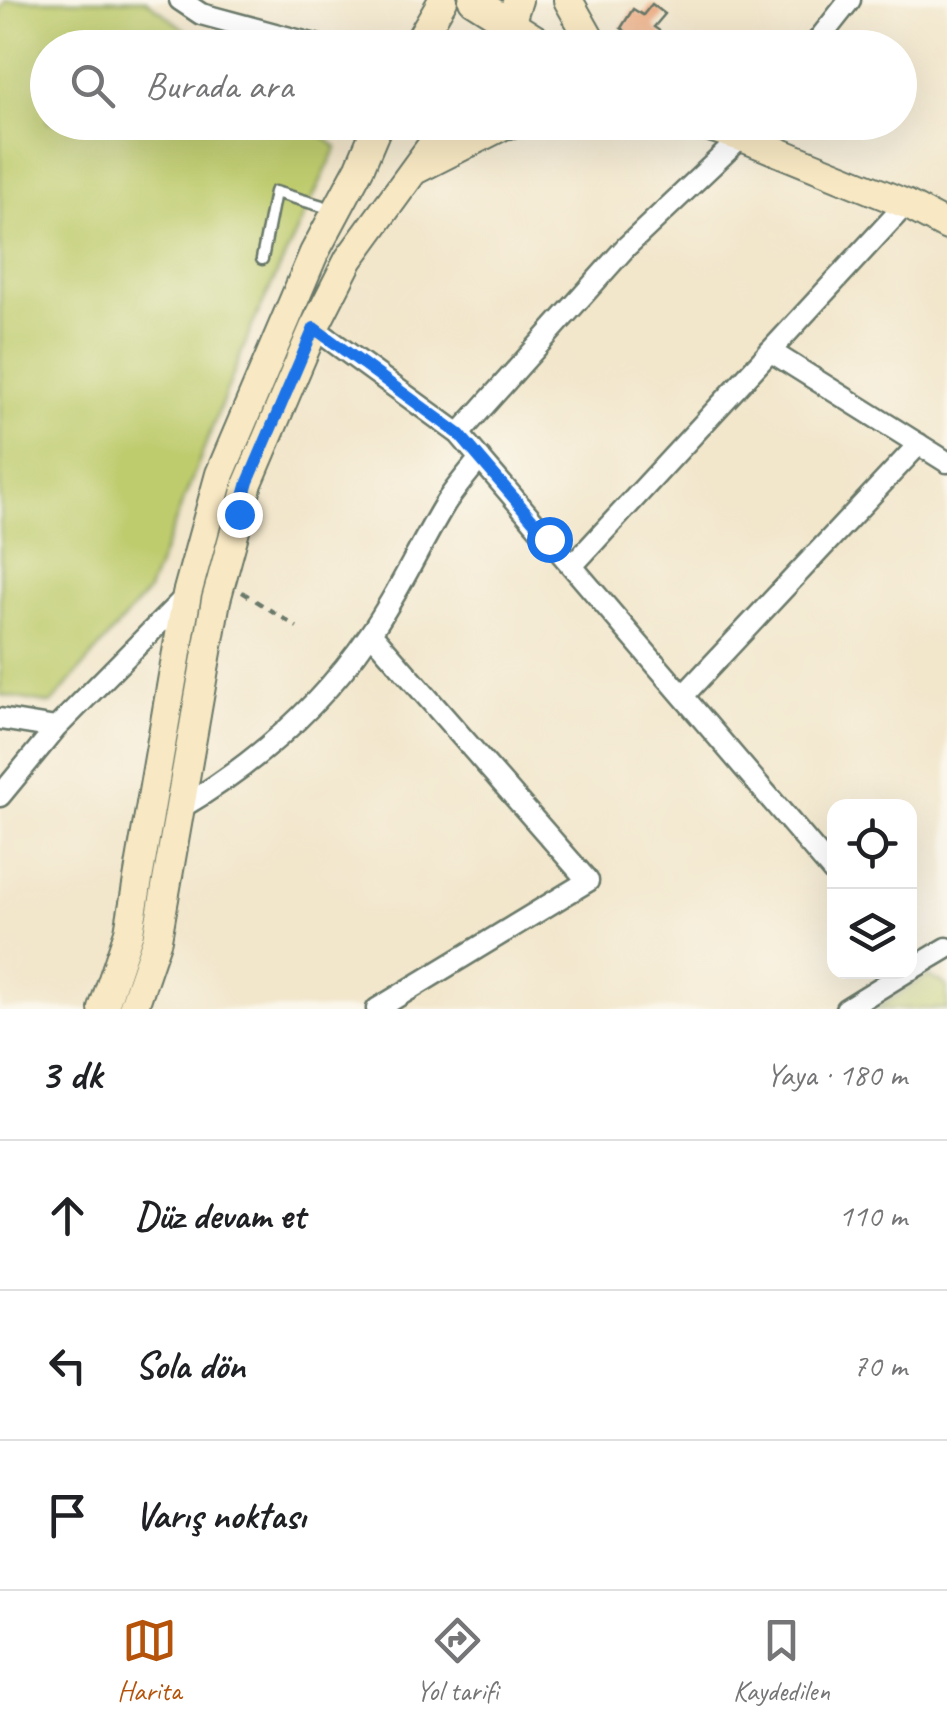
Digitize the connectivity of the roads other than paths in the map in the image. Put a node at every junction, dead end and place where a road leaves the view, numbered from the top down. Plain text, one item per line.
1 (180, 0) edge
2 (443, 0) edge
3 (473, 0) edge
4 (568, 0) edge
5 (850, 0) edge
6 (509, 23) edge
7 (260, 30) edge
8 (426, 30) edge
9 (585, 30) edge
10 (826, 30) edge
11 (370, 140) edge
12 (435, 140) edge
13 (474, 140) edge
14 (738, 140) edge
15 (769, 140) edge
16 (411, 172) junction
17 (906, 204) junction
18 (337, 210) junction
19 (947, 226) edge
20 (262, 259) dead end
21 (314, 328) junction
22 (770, 351) junction
23 (459, 434) junction
24 (919, 444) junction
25 (480, 458) junction
26 (947, 462) edge
27 (572, 566) junction
28 (219, 590) junction
29 (188, 594) junction
30 (371, 633) junction
31 (683, 696) junction
32 (0, 719) edge
33 (56, 728) junction
34 (0, 796) edge
35 (179, 809) junction
36 (827, 865) edge
37 (947, 948) edge
38 (917, 963) edge
39 (892, 979) edge
40 (103, 1009) edge
41 (133, 1009) edge
42 (377, 1009) edge
43 (846, 1009) edge

1 - 7 street
2 - 8 street
3 - 6 street
4 - 9 street
5 - 10 street
11 - 18 street
12 - 16 street
13 - 16 street
14 - 23 street
15 - 17 street
16 - 21 street
17 - 19 street
17 - 22 street
18 - 20 lane
18 - 29 street
21 - 23 street
21 - 28 street
22 - 24 street
22 - 27 street
23 - 25 street
24 - 26 street
24 - 31 street
25 - 27 street
25 - 30 street
27 - 31 street
28 - 29 street
28 - 35 street
29 - 33 street
29 - 40 street
30 - 35 street
30 - 42 street
31 - 36 street
32 - 33 street
33 - 34 street
35 - 41 street
37 - 38 street
39 - 43 street

